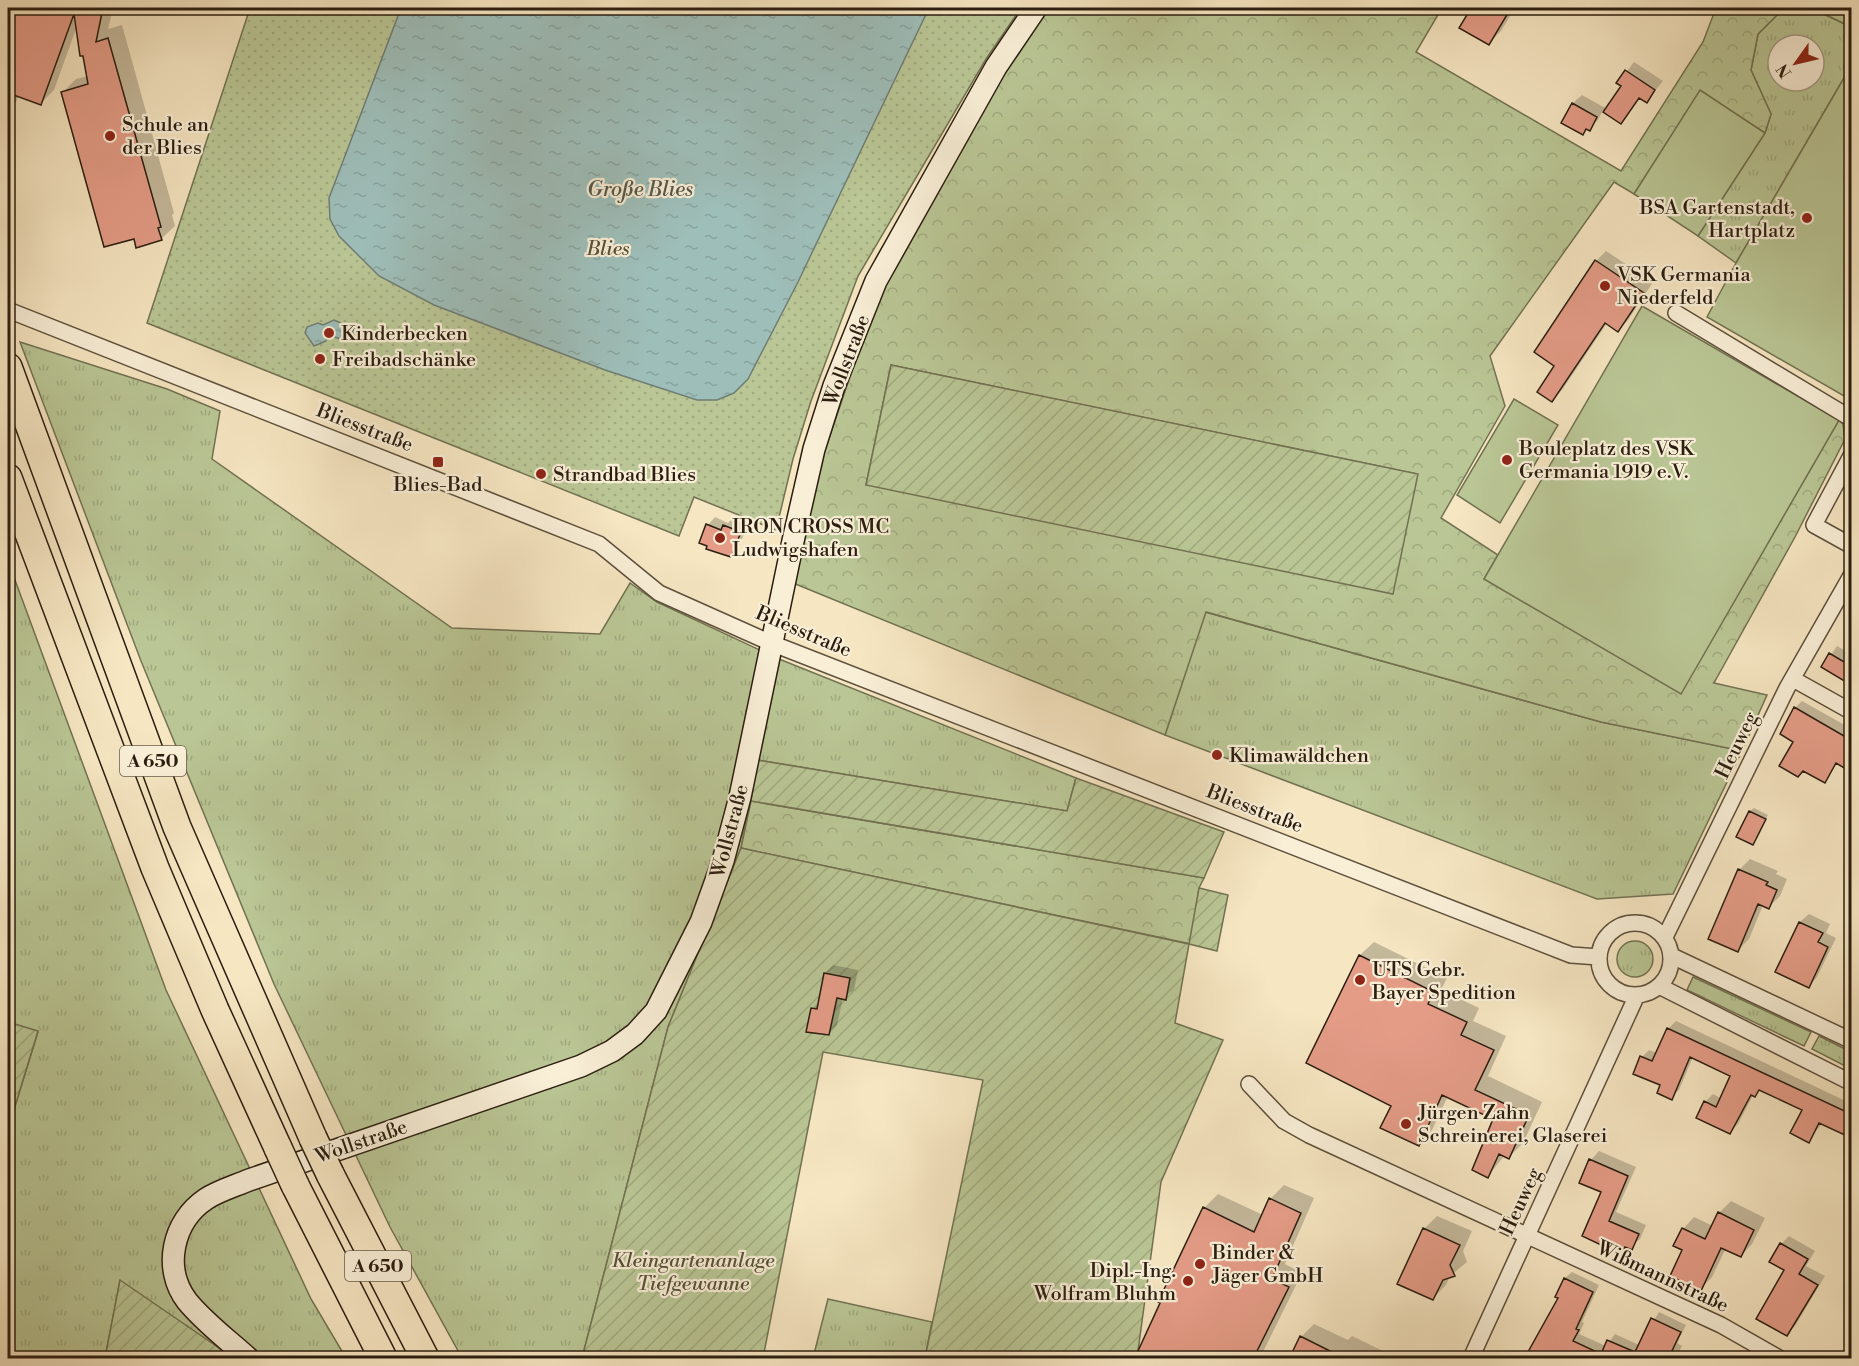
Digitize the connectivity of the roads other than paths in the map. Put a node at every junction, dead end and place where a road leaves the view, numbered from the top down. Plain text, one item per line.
1 (1036, 8) edge
2 (8, 310) edge
3 (1676, 313) dead end
4 (10, 372) edge
5 (1851, 419) edge
6 (1851, 454) edge
7 (8, 478) edge
8 (1851, 546) edge
9 (1851, 574) edge
10 (771, 642) junction
11 (1793, 679) junction
12 (1851, 712) edge
13 (1665, 938) junction
14 (1672, 956) junction
15 (1599, 957) junction
16 (1659, 986) junction
17 (1637, 995) junction
18 (1851, 1041) edge
19 (1851, 1083) edge
20 (1249, 1084) dead end
21 (1527, 1236) junction
22 (248, 1359) edge
23 (383, 1359) edge
24 (425, 1359) edge
25 (1471, 1359) edge
26 (1779, 1359) edge

1 - 10 street, Wollstraße
2 - 10 street, Bliesstraße
3 - 5 street
4 - 24 highway, A 650, bridge
6 - 8 street
7 - 23 highway, A 650, bridge
9 - 11 street, Heuweg
10 - 15 street, Bliesstraße
10 - 22 street, Wollstraße
11 - 12 street
11 - 13 street, Heuweg
13 - 14 street
13 - 15 street
14 - 16 street
14 - 18 street
15 - 17 street
16 - 17 street
16 - 19 street
17 - 21 street, Heuweg
20 - 21 street, Wißmannstraße
21 - 25 street, Heuweg
21 - 26 street, Wißmannstraße

